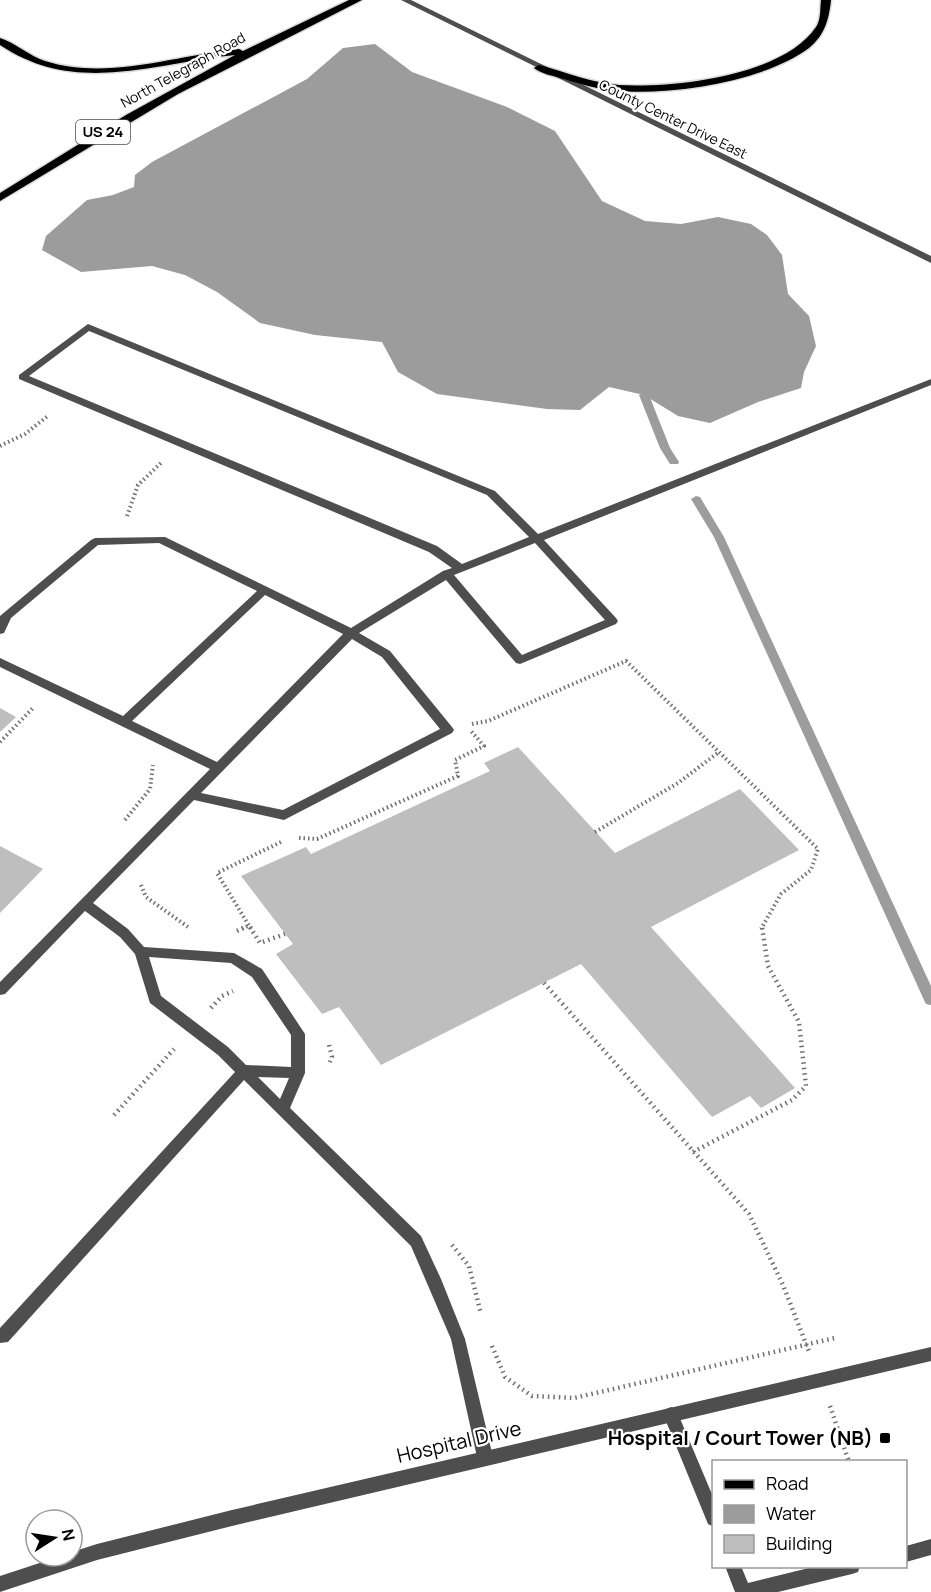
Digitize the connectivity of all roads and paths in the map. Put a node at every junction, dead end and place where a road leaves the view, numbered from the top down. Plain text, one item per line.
1 (357, 0) edge
2 (405, 0) edge
3 (826, 0) edge
4 (0, 41) edge
5 (251, 50) junction
6 (539, 68) junction
7 (0, 198) edge
8 (931, 261) edge
9 (931, 382) edge
10 (70, 398) junction
11 (181, 444) junction
12 (0, 446) edge
13 (537, 539) junction
14 (118, 541) junction
15 (461, 569) junction
16 (447, 574) junction
17 (264, 590) junction
18 (0, 630) edge
19 (351, 633) junction
20 (0, 662) edge
21 (36, 705) dead end
22 (123, 723) junction
23 (0, 742) edge
24 (719, 752) junction
25 (144, 759) dead end
26 (219, 768) junction
27 (192, 795) junction
28 (119, 827) dead end
29 (595, 832) dead end
30 (119, 870) junction
31 (85, 904) junction
32 (250, 925) junction
33 (189, 928) dead end
34 (234, 932) dead end
35 (285, 934) dead end
36 (141, 952) junction
37 (544, 983) dead end
38 (0, 990) edge
39 (244, 1071) junction
40 (298, 1073) junction
41 (283, 1108) junction
42 (693, 1152) junction
43 (445, 1237) dead end
44 (483, 1320) dead end
45 (0, 1335) edge
46 (835, 1338) dead end
47 (489, 1340) dead end
48 (806, 1344) junction
49 (931, 1353) edge
50 (820, 1379) junction
51 (671, 1414) junction
52 (485, 1457) junction
53 (849, 1460) edge
54 (712, 1514) edge
55 (931, 1547) edge
56 (907, 1554) edge
57 (734, 1568) edge
58 (844, 1568) edge
59 (0, 1584) edge
60 (744, 1592) edge

1 - 5 main road, North Telegraph Road / US 24
2 - 6 street, County Center Drive East
3 - 6 main road
4 - 5 main road
5 - 7 main road, North Telegraph Road / US 24
6 - 8 street, County Center Drive East
9 - 13 street
10 - 11 street
10 - 12 path
10 - 13 street
11 - 14 path
11 - 15 street
13 - 15 street
13 - 16 street
14 - 17 street
14 - 18 street
15 - 16 street
16 - 19 street
17 - 19 street
17 - 22 street
19 - 26 street
19 - 27 street
20 - 22 street
21 - 23 path
22 - 26 street
24 - 29 path
24 - 32 path
24 - 42 path
25 - 28 path
26 - 27 street
27 - 30 street
30 - 31 street
30 - 33 path
31 - 36 street
31 - 38 street
32 - 34 path
32 - 35 path
36 - 39 street
36 - 40 street
37 - 42 path
39 - 40 street
39 - 41 street
39 - 45 street
40 - 41 street
41 - 52 street
42 - 48 path
43 - 44 path
46 - 48 path
47 - 48 path
48 - 50 path
49 - 50 street, Hospital Drive
50 - 51 street, Hospital Drive
50 - 53 path
51 - 52 street, Hospital Drive
51 - 54 street
52 - 59 street, Hospital Drive
55 - 56 street
57 - 60 street
58 - 60 street

